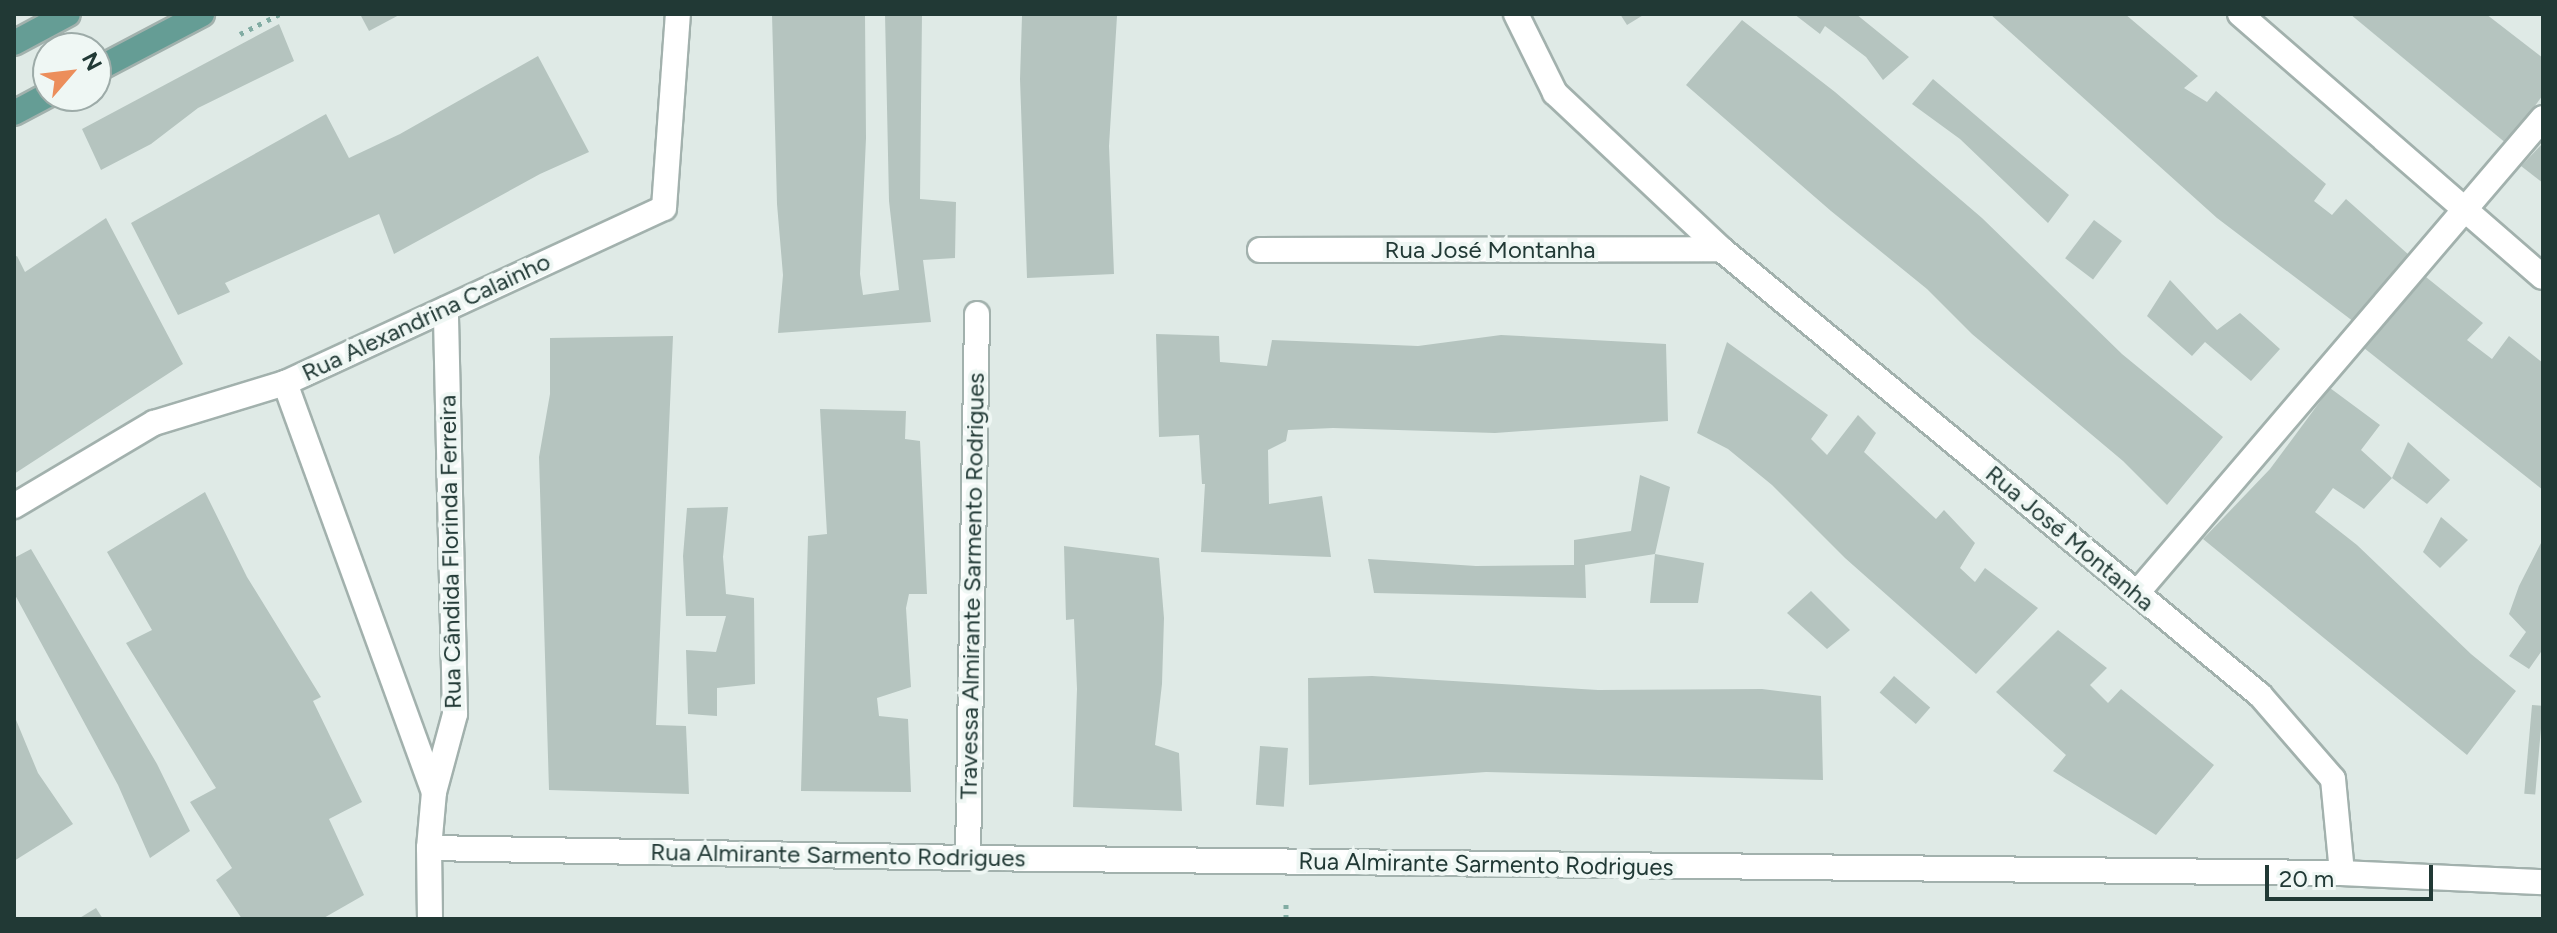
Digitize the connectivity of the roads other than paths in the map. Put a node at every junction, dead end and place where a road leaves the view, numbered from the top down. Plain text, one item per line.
1 (68, 14) edge
2 (202, 14) edge
3 (678, 14) edge
4 (1516, 14) edge
5 (2240, 14) edge
6 (14, 43) edge
7 (112, 62) edge
8 (32, 103) edge
9 (14, 113) edge
10 (2543, 118) edge
11 (2465, 209) junction
12 (1721, 249) junction
13 (1260, 250) dead end
14 (2543, 277) edge
15 (446, 309) junction
16 (977, 314) dead end
17 (285, 383) junction
18 (14, 506) edge
19 (2137, 593) junction
20 (434, 792) junction
21 (429, 848) junction
22 (968, 858) junction
23 (2342, 873) junction
24 (2543, 882) edge
25 (430, 919) edge

1 - 6 main road
2 - 7 main road
3 - 15 street, Rua Alexandrina Calainho
4 - 12 street, Rua José Montanha
5 - 11 street
8 - 9 main road
10 - 11 street
11 - 14 street
11 - 19 street
12 - 13 street, Rua José Montanha
12 - 19 street, Rua José Montanha
15 - 17 street, Rua Alexandrina Calainho
15 - 20 street, Rua Cândida Florinda Ferreira
16 - 22 street, Travessa Almirante Sarmento Rodrigues
17 - 18 street, Rua Alexandrina Calainho
17 - 20 street, Rua Cândida Florinda Ferreira
19 - 23 street, Rua José Montanha
20 - 21 street, Rua Cândida Florinda Ferreira
21 - 22 street, Rua Almirante Sarmento Rodrigues
21 - 25 street, Rua Cândida Florinda Ferreira
22 - 23 street, Rua Almirante Sarmento Rodrigues
23 - 24 street, Rua Almirante Sarmento Rodrigues

